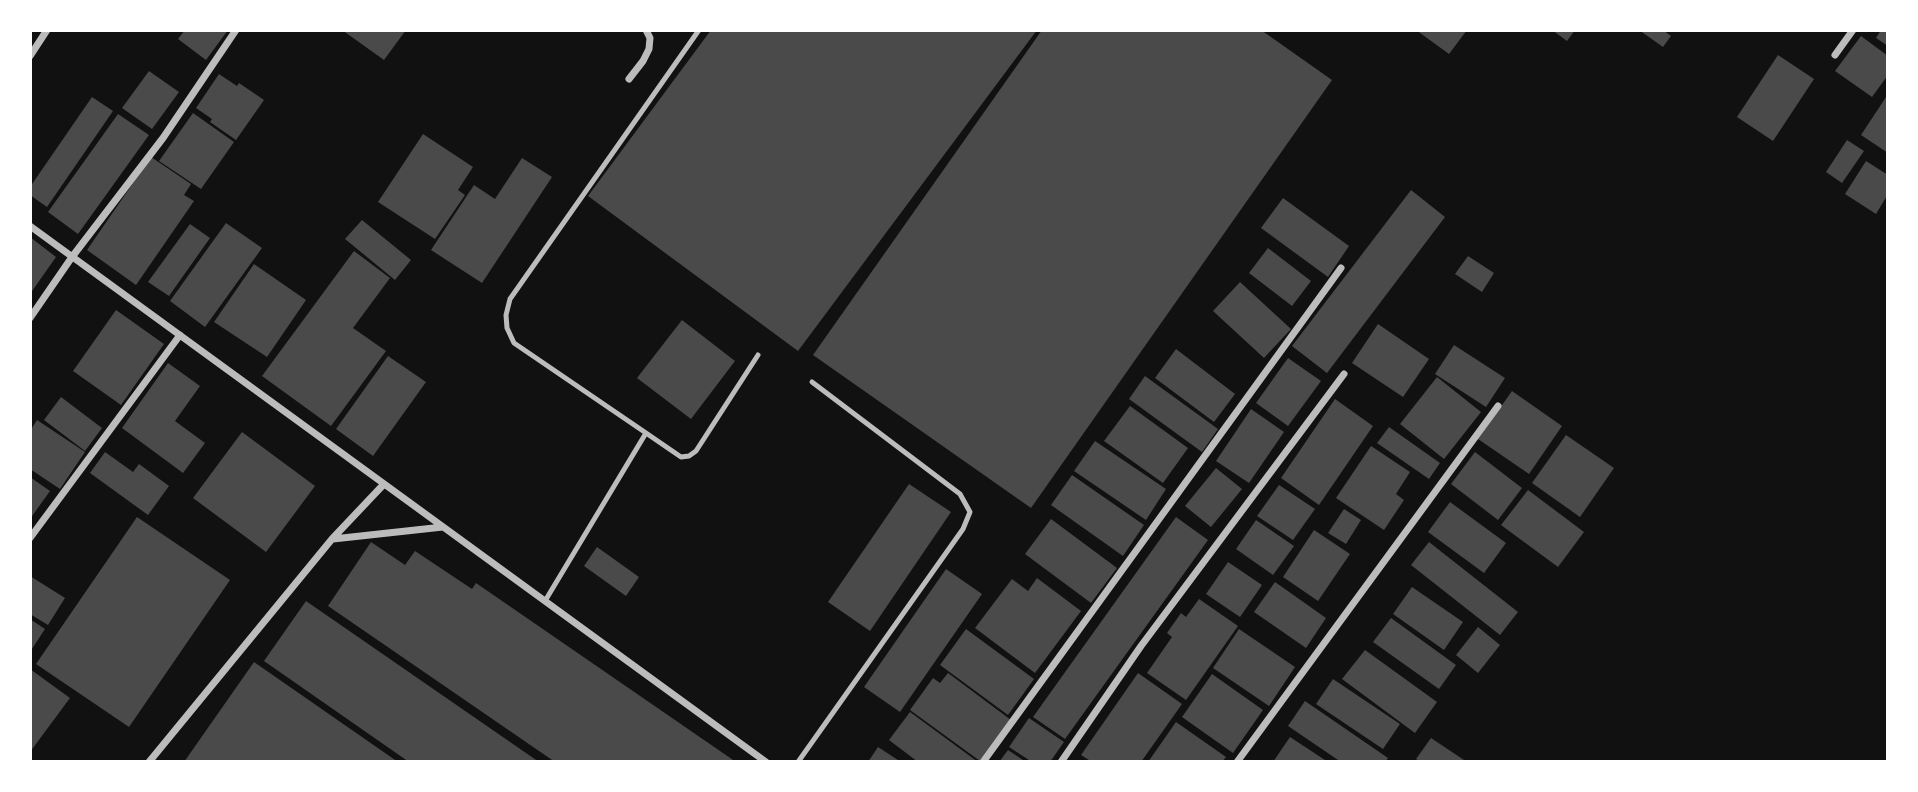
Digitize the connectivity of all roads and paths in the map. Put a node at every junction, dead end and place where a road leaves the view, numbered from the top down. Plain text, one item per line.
1 (47, 30) edge
2 (236, 30) edge
3 (646, 30) edge
4 (699, 30) edge
5 (1853, 30) edge
6 (1835, 55) dead end
7 (30, 56) edge
8 (629, 79) dead end
9 (30, 226) edge
10 (72, 257) junction
11 (1341, 268) dead end
12 (30, 318) edge
13 (180, 335) junction
14 (758, 355) dead end
15 (1344, 374) dead end
16 (812, 382) dead end
17 (1498, 407) dead end
18 (646, 433) junction
19 (384, 484) junction
20 (443, 527) junction
21 (30, 538) edge
22 (332, 539) junction
23 (545, 601) junction
24 (149, 762) edge
25 (766, 762) edge
26 (798, 762) edge
27 (983, 762) edge
28 (1061, 762) edge
29 (1237, 762) edge

1 - 7 street
2 - 10 street
3 - 8 street
4 - 18 lane
5 - 6 street
9 - 10 street
10 - 12 street
10 - 13 street
11 - 27 street
13 - 19 street
13 - 21 street
14 - 18 lane
15 - 28 street
16 - 26 lane
17 - 29 street
18 - 23 lane
19 - 20 street
19 - 22 street
20 - 22 street
20 - 23 street
22 - 24 street
23 - 25 street

